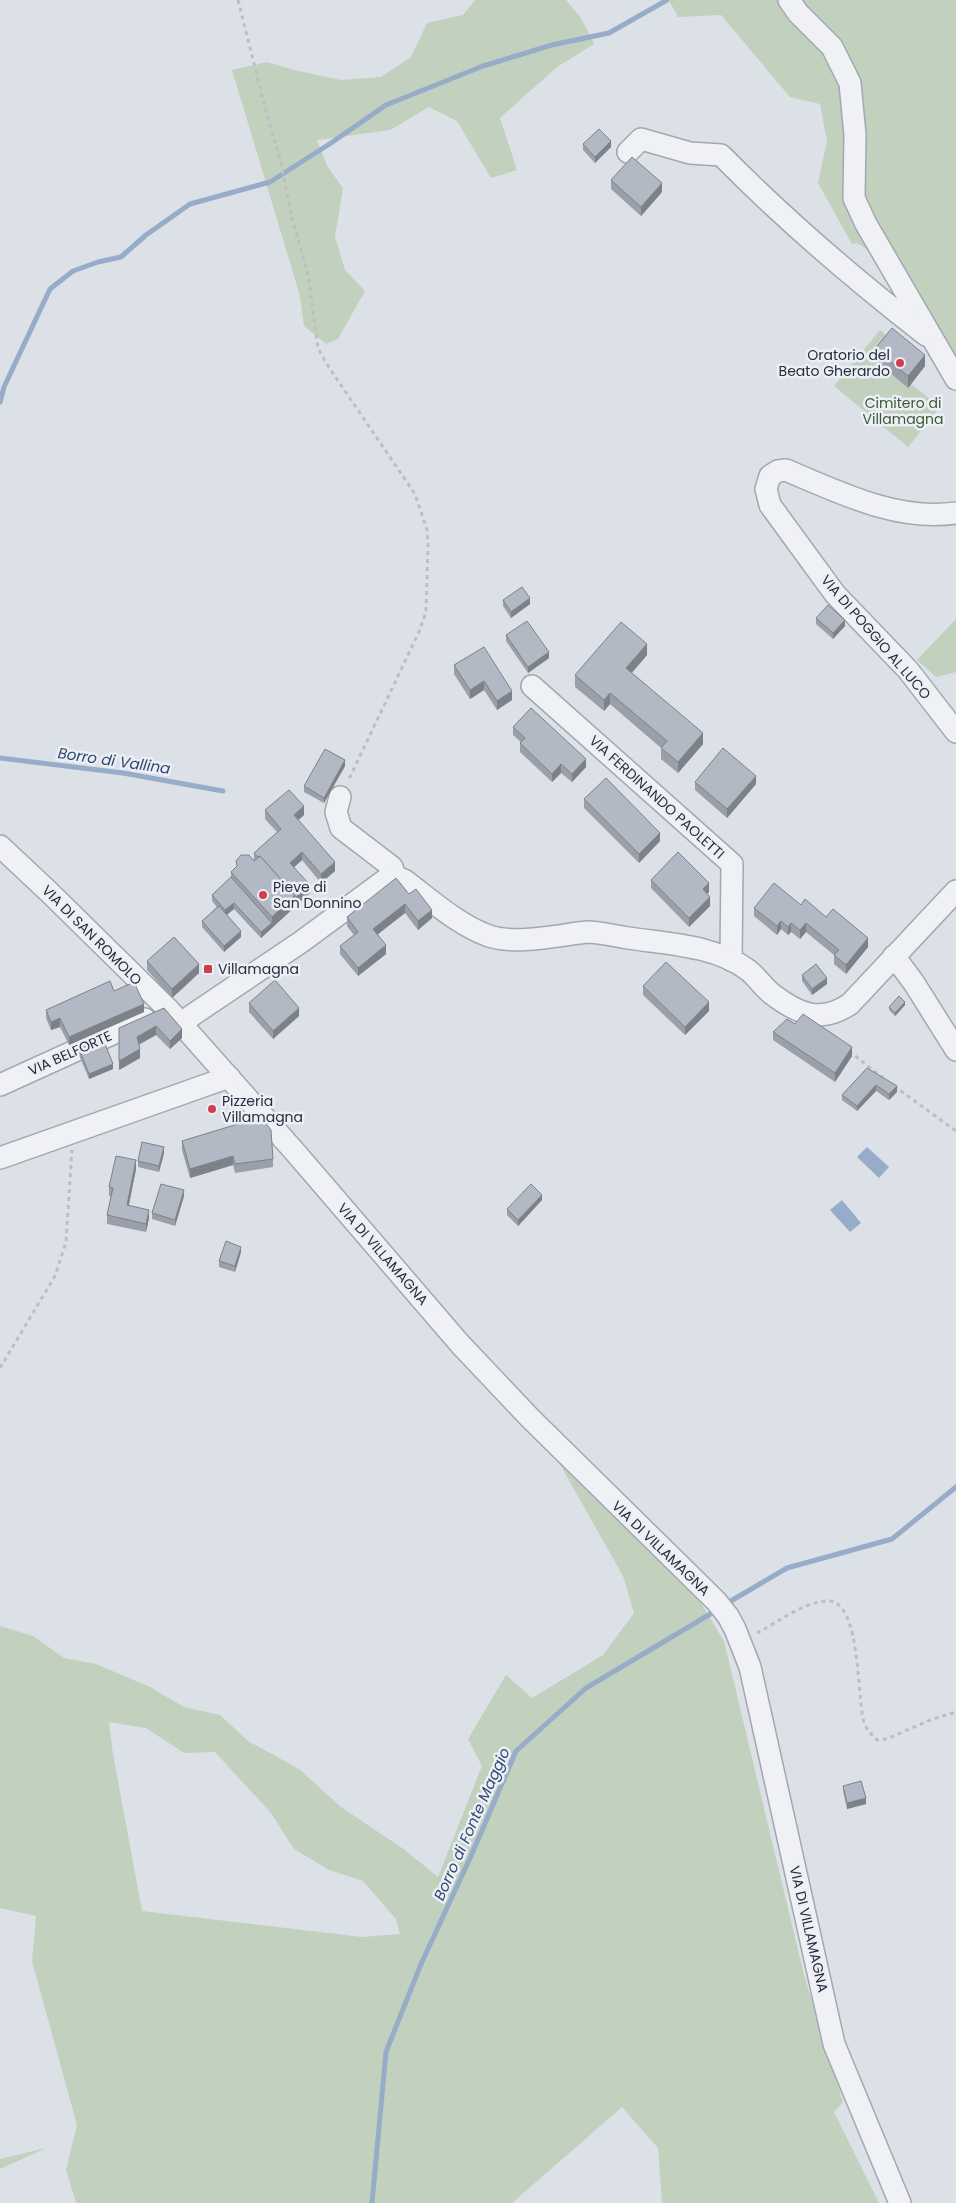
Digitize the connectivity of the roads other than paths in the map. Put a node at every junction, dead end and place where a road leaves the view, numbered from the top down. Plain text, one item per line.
1 (789, 0) edge
2 (628, 152) dead end
3 (936, 343) junction
4 (956, 379) edge
5 (956, 513) edge
6 (532, 686) dead end
7 (956, 732) edge
8 (340, 797) road end
9 (0, 846) edge
10 (395, 877) junction
11 (956, 891) edge
12 (894, 956) junction
13 (731, 960) junction
14 (168, 1009) junction
15 (182, 1025) junction
16 (956, 1050) edge
17 (229, 1077) junction
18 (0, 1084) edge
19 (0, 1158) edge
20 (900, 2203) edge

1 - 3 street
2 - 3 street
3 - 4 street
5 - 7 street, VIA DI POGGIO AL LUCO
6 - 13 street, VIA FERDINANDO PAOLETTI
8 - 10 street
9 - 14 street, VIA DI SAN ROMOLO
10 - 13 street
10 - 15 street
11 - 12 street
12 - 13 street
12 - 16 street
14 - 15 street, VIA DI SAN ROMOLO
14 - 18 street, VIA BELFORTE
15 - 17 street, VIA DI VILLAMAGNA
17 - 19 street
17 - 20 street, VIA DI VILLAMAGNA

